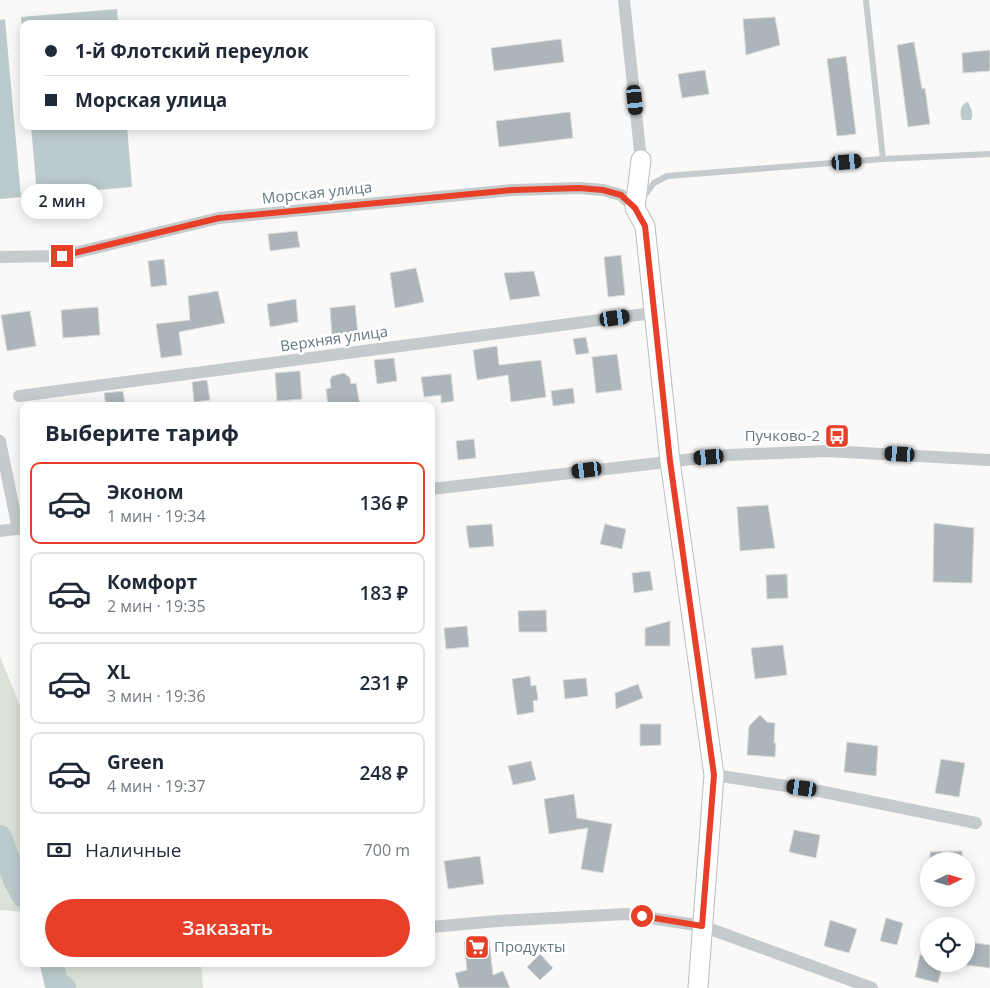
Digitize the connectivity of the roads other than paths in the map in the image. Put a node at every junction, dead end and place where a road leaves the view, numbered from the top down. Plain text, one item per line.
1 (624, 0) edge
2 (866, 0) edge
3 (990, 154) edge
4 (883, 159) junction
5 (641, 160) joint
6 (635, 208) junction
7 (0, 257) edge
8 (653, 313) junction
9 (18, 396) dead end
10 (0, 441) edge
11 (990, 460) edge
12 (670, 461) junction
13 (435, 489) edge
14 (20, 525) edge
15 (20, 529) edge
16 (0, 531) edge
17 (714, 775) junction
18 (976, 824) dead end
19 (702, 926) junction
20 (435, 927) edge
21 (698, 988) edge
22 (872, 988) edge

1 - 5 street
2 - 4 lane
3 - 4 lane
4 - 6 lane
5 - 6 street
6 - 7 street, Морская улица
6 - 8 street
8 - 9 street, Верхняя улица
8 - 12 street
10 - 14 street
11 - 12 street
12 - 13 street
12 - 17 street
15 - 16 street
17 - 18 street
17 - 19 street
19 - 20 street
19 - 21 street
19 - 22 street

